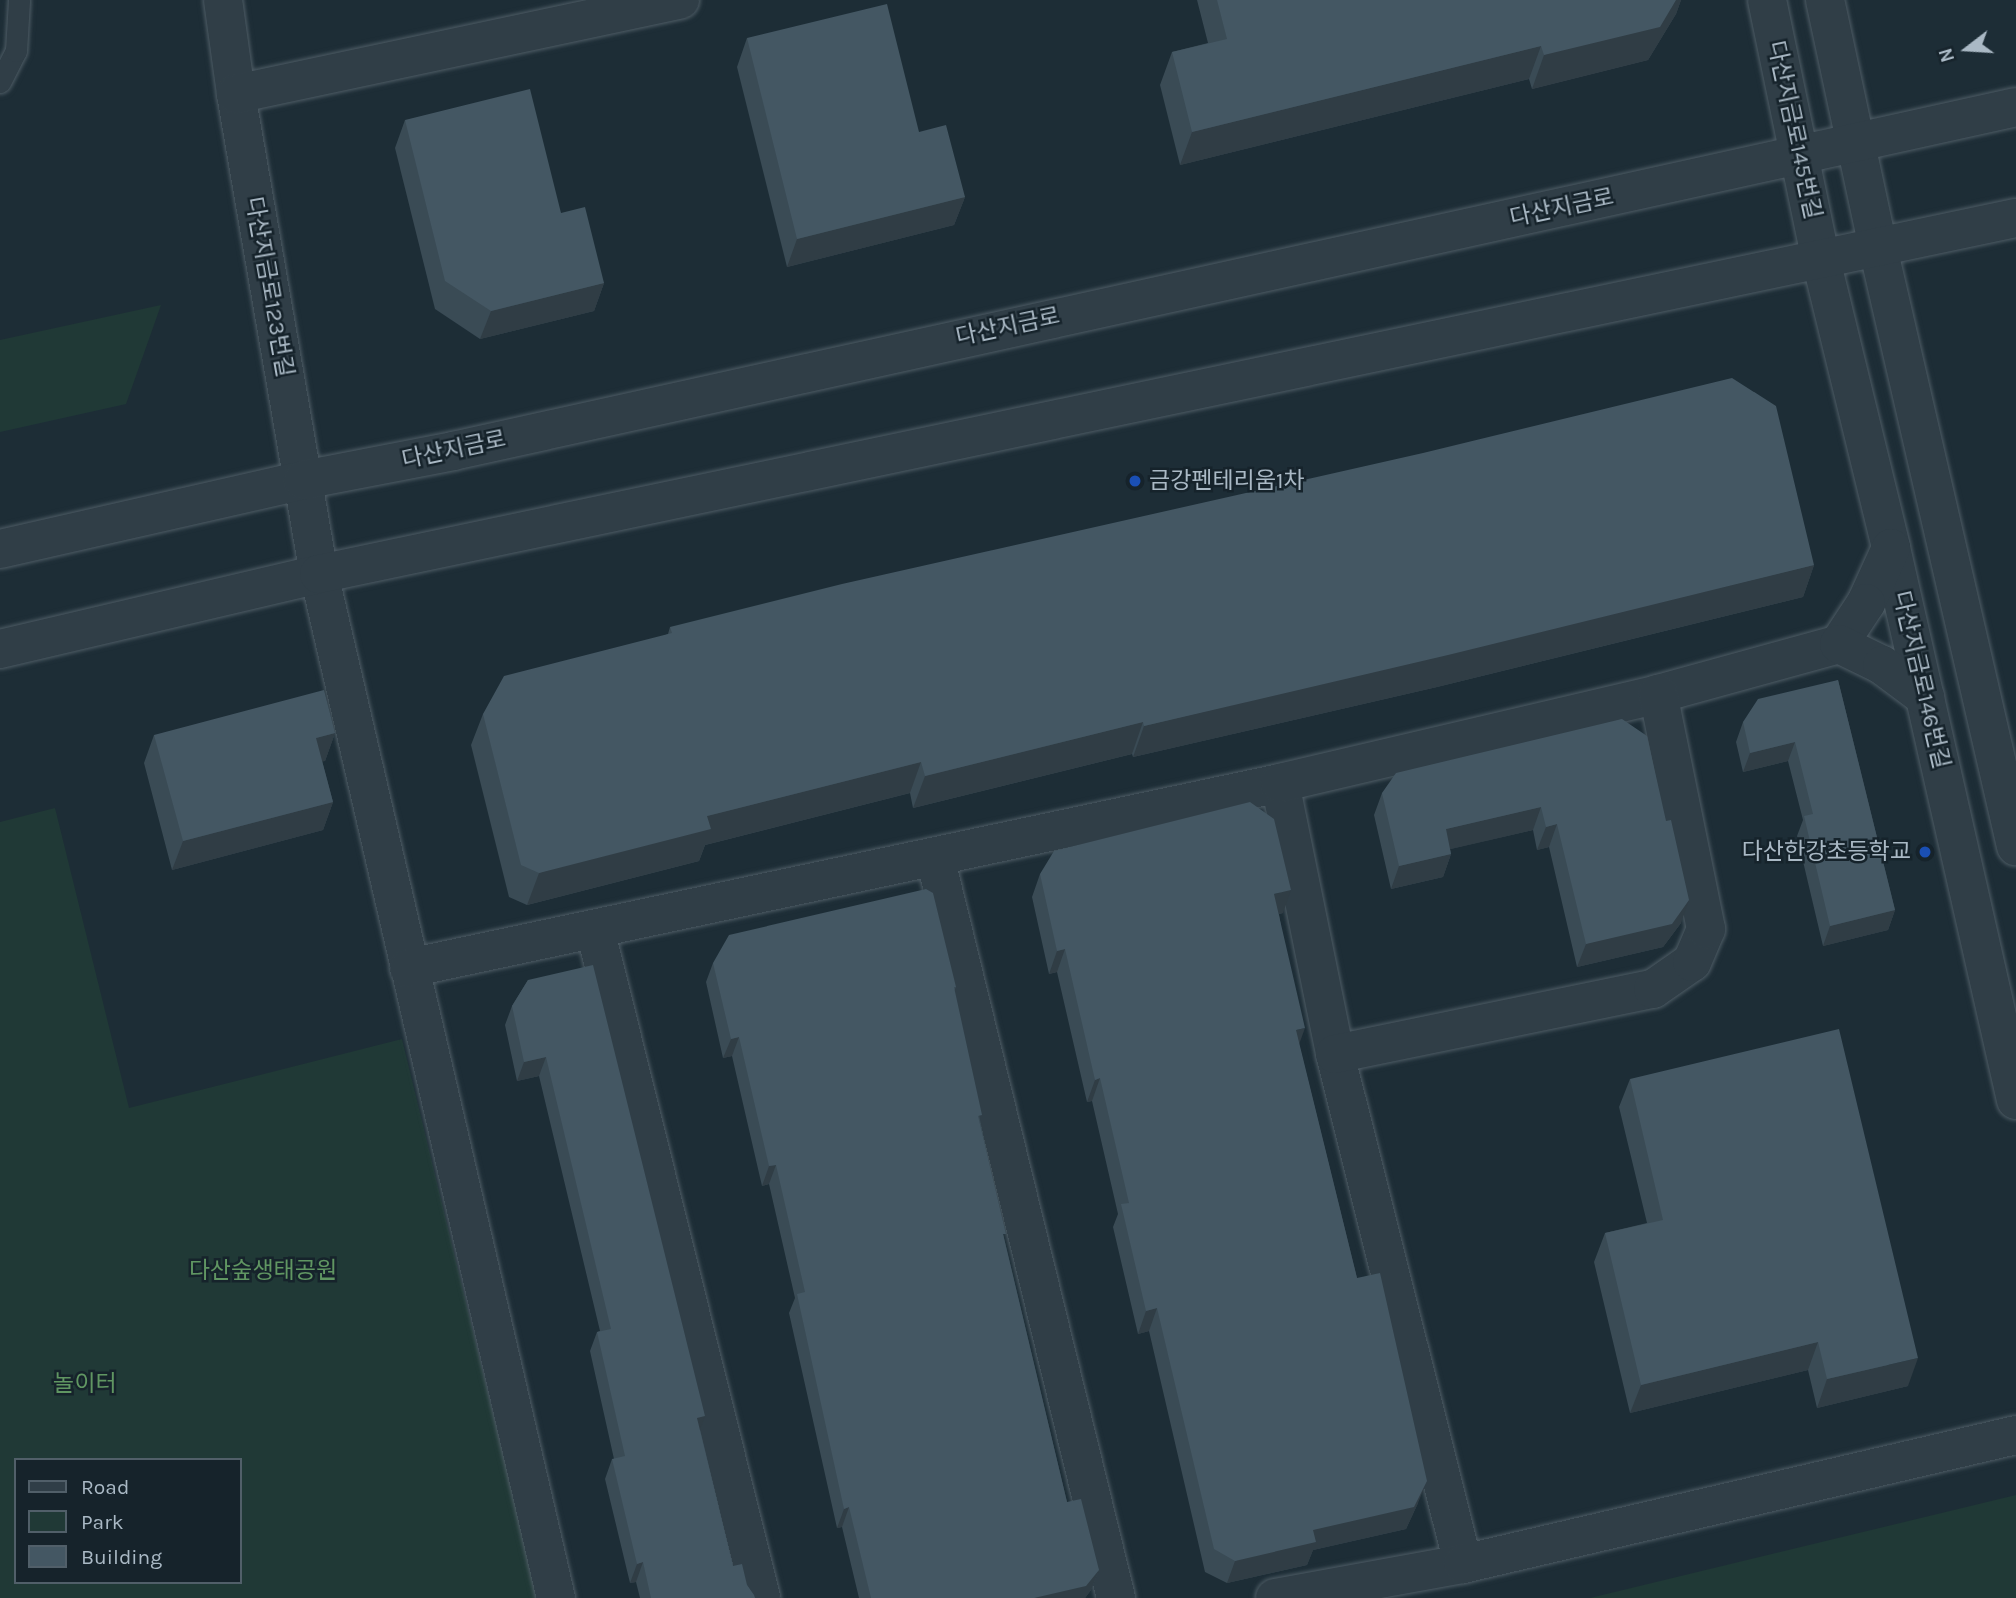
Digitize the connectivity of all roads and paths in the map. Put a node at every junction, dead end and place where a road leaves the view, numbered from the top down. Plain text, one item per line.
1 (19, 0) edge
2 (223, 0) edge
3 (681, 0) edge
4 (1767, 0) edge
5 (1825, 0) edge
6 (0, 82) edge
7 (236, 94) junction
8 (2016, 107) edge
9 (1855, 142) junction
10 (1799, 155) junction
11 (2016, 218) edge
12 (1878, 248) junction
13 (1821, 260) junction
14 (303, 480) junction
15 (1891, 548) junction
16 (0, 549) edge
17 (319, 574) junction
18 (1839, 645) junction
19 (0, 649) edge
20 (1658, 694) junction
21 (1926, 697) junction
22 (1280, 783) junction
23 (2016, 846) edge
24 (935, 857) junction
25 (596, 929) junction
26 (409, 968) junction
27 (1335, 1054) junction
28 (2016, 1100) edge
29 (2016, 1435) edge
30 (1463, 1564) junction
31 (556, 1598) edge
32 (761, 1598) edge
33 (1116, 1598) edge
34 (1275, 1598) edge

1 - 6 lane
2 - 7 street, 다산지금로123번길
3 - 7 street
4 - 10 street, 다산지금로145번길
5 - 9 street
7 - 14 street, 다산지금로123번길
8 - 9 street, 다산지금로
9 - 10 street, 다산지금로
9 - 12 street
10 - 13 street, 다산지금로145번길
10 - 14 street, 다산지금로
11 - 12 street
12 - 13 street
12 - 23 street
13 - 15 street, 다산지금로146번길
13 - 17 street
14 - 16 street, 다산지금로
14 - 17 street, 다산지금로123번길
15 - 18 street
15 - 21 street, 다산지금로146번길
17 - 19 street
17 - 26 street, 다산지금로123번길
18 - 20 street
18 - 21 street
20 - 22 street
20 - 27 street
21 - 28 street, 다산지금로146번길
22 - 24 street
22 - 27 street
24 - 25 street
24 - 33 street
25 - 26 street
25 - 32 street
26 - 31 street, 다산지금로123번길
27 - 30 street
29 - 30 street
30 - 34 street

